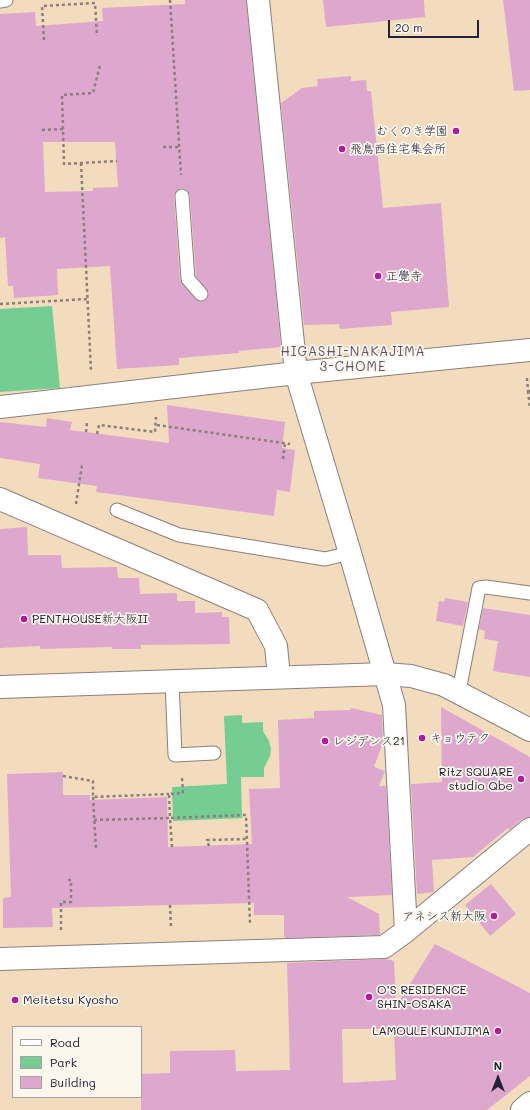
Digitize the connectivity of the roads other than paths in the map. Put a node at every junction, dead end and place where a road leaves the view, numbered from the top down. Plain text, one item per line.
1 (6, 0) edge
2 (258, 0) edge
3 (0, 1) edge
4 (182, 196) road end
5 (201, 294) dead end
6 (530, 350) edge
7 (296, 373) junction
8 (0, 407) edge
9 (0, 499) edge
10 (117, 510) dead end
11 (350, 552) junction
12 (530, 594) edge
13 (385, 674) junction
14 (279, 677) junction
15 (172, 681) junction
16 (0, 687) edge
17 (459, 691) junction
18 (530, 730) edge
19 (214, 753) dead end
20 (530, 829) edge
21 (406, 931) junction
22 (0, 959) edge
23 (530, 1103) edge
24 (522, 1110) edge

1 - 3 lane
2 - 7 street
4 - 5 lane
6 - 7 street
7 - 8 street
7 - 11 street
9 - 14 street
10 - 11 lane
11 - 13 street
12 - 17 lane
13 - 14 street
13 - 17 street
13 - 21 street
14 - 15 street
15 - 16 street
15 - 19 lane
17 - 18 street
20 - 21 street
21 - 22 street
23 - 24 street

